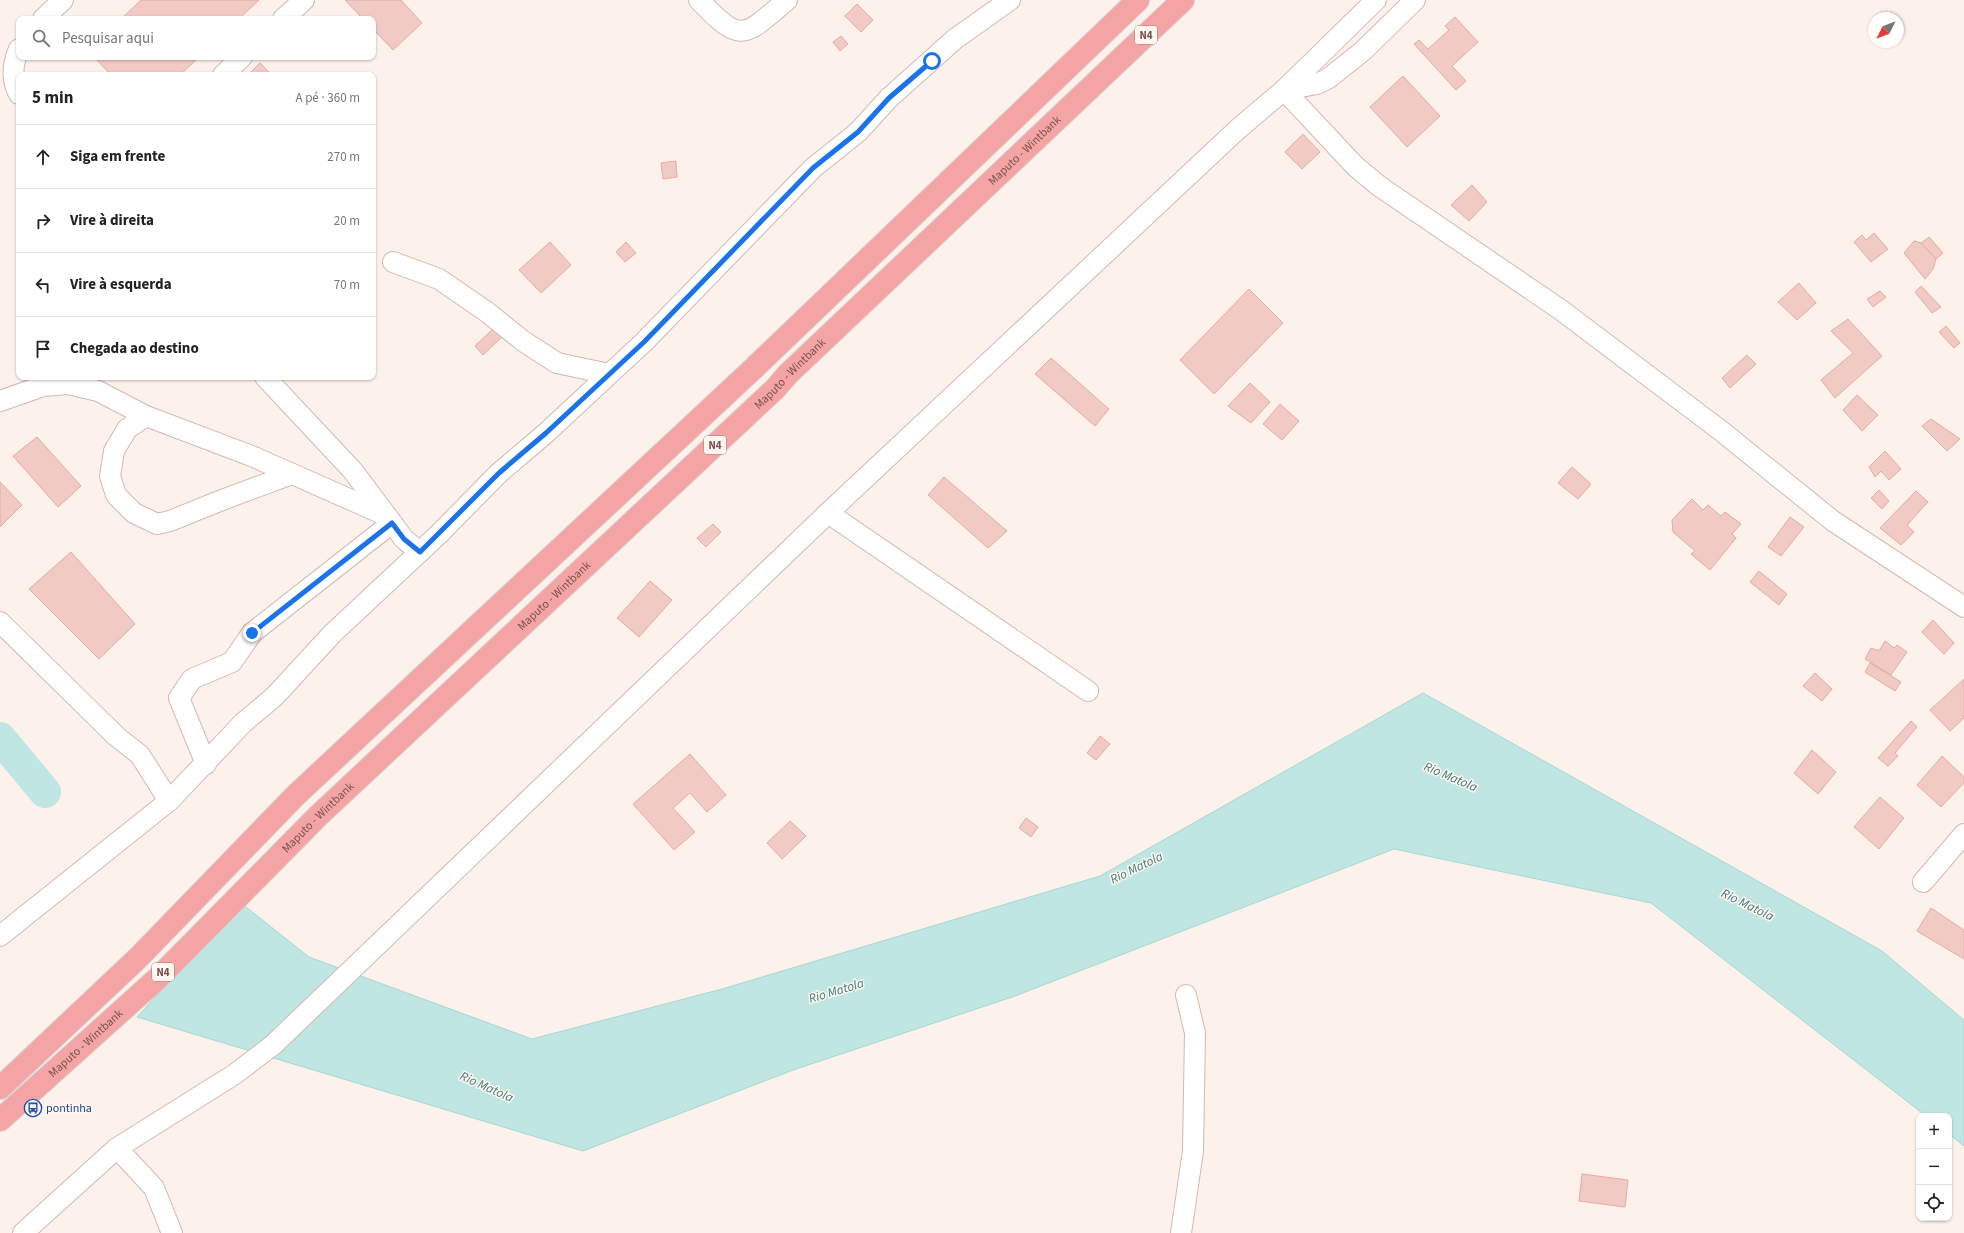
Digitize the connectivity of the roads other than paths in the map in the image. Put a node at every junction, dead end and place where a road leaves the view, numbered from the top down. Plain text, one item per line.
1 (63, 0) edge
2 (304, 0) edge
3 (699, 0) edge
4 (786, 0) edge
5 (1010, 0) edge
6 (1138, 0) edge
7 (1183, 0) edge
8 (1376, 0) edge
9 (1415, 0) edge
10 (46, 16) edge
11 (286, 16) edge
12 (16, 46) edge
13 (0, 60) edge
14 (16, 60) edge
15 (239, 60) edge
16 (226, 72) edge
17 (16, 86) edge
18 (1284, 90) junction
19 (393, 262) dead end
20 (609, 374) junction
21 (268, 380) edge
22 (0, 401) edge
23 (146, 416) junction
24 (292, 474) junction
25 (828, 513) junction
26 (389, 519) junction
27 (420, 552) junction
28 (1964, 607) edge
29 (0, 622) edge
30 (1088, 691) dead end
31 (206, 764) junction
32 (169, 801) junction
33 (1964, 834) edge
34 (1923, 882) dead end
35 (0, 936) edge
36 (1186, 995) dead end
37 (0, 1088) edge
38 (0, 1120) edge
39 (117, 1148) junction
40 (23, 1233) edge
41 (172, 1233) edge
42 (1181, 1233) edge

1 - 10 street
2 - 11 street
3 - 4 street
5 - 20 street
6 - 37 highway, Maputo - Wintbank / N4
7 - 38 highway, Maputo - Wintbank / N4
8 - 18 street
9 - 18 street
12 - 13 street
14 - 17 street
15 - 16 street
18 - 25 street
18 - 28 street
19 - 20 street
20 - 27 street
21 - 26 street
22 - 23 street
23 - 24 street
23 - 24 street
24 - 26 street
25 - 30 street
25 - 39 street
26 - 27 street
26 - 31 street
27 - 31 street
29 - 32 street
31 - 32 street
32 - 35 street
33 - 34 street
36 - 42 street
39 - 40 street
39 - 41 street

